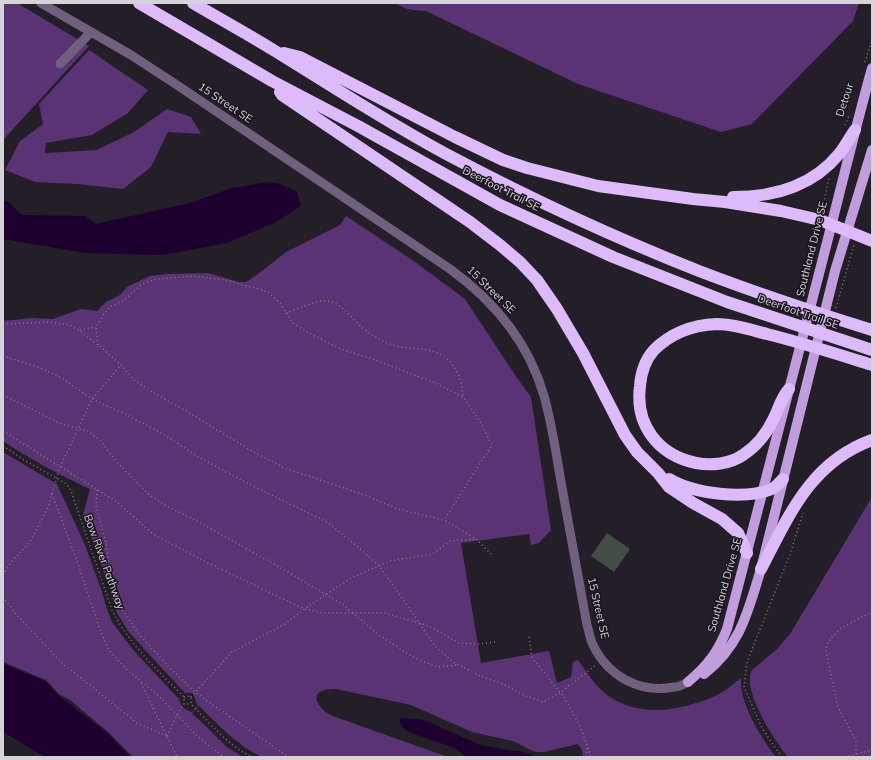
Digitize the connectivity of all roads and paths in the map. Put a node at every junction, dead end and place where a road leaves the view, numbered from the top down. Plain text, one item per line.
1 (41, 3) edge
2 (139, 3) edge
3 (193, 3) edge
4 (91, 32) junction
5 (872, 39) edge
6 (275, 51) junction
7 (60, 64) dead end
8 (868, 67) edge
9 (272, 81) junction
10 (849, 115) dead end
11 (849, 130) junction
12 (872, 150) edge
13 (829, 176) dead end
14 (693, 199) junction
15 (821, 214) dead end
16 (831, 224) junction
17 (847, 231) junction
18 (872, 241) edge
19 (854, 246) dead end
20 (848, 265) dead end
21 (286, 312) junction
22 (3, 324) edge
23 (96, 327) junction
24 (79, 330) junction
25 (872, 330) edge
26 (98, 345) junction
27 (872, 350) edge
28 (3, 356) edge
29 (121, 365) junction
30 (872, 365) edge
31 (789, 389) junction
32 (3, 395) edge
33 (463, 397) junction
34 (92, 400) junction
35 (78, 429) junction
36 (3, 431) edge
37 (872, 440) edge
38 (3, 446) edge
39 (60, 467) junction
40 (658, 473) junction
41 (56, 478) junction
42 (783, 479) junction
43 (97, 490) junction
44 (764, 491) junction
45 (52, 494) junction
46 (802, 508) dead end
47 (444, 520) junction
48 (476, 539) junction
49 (747, 553) junction
50 (492, 555) dead end
51 (379, 566) junction
52 (761, 569) junction
53 (3, 575) edge
54 (326, 594) junction
55 (3, 597) edge
56 (304, 609) junction
57 (872, 612) edge
58 (354, 614) junction
59 (418, 623) junction
60 (529, 637) dead end
61 (494, 642) dead end
62 (602, 660) junction
63 (459, 665) junction
64 (141, 682) junction
65 (688, 682) junction
66 (196, 693) junction
67 (560, 693) junction
68 (184, 697) junction
69 (191, 697) junction
70 (184, 704) junction
71 (191, 704) junction
72 (177, 715) junction
73 (167, 736) junction
74 (587, 746) junction
75 (872, 750) edge
76 (856, 754) junction
77 (178, 757) edge
78 (223, 757) edge
79 (252, 757) edge
80 (288, 757) edge
81 (586, 757) edge
82 (591, 757) edge
83 (782, 757) edge
84 (845, 757) edge

1 - 4 street, 15 Street SE
2 - 9 highway, Deerfoot Trail SE
3 - 6 highway, Deerfoot Trail SE
4 - 7 street
4 - 62 street, 15 Street SE
5 - 8 path
6 - 14 highway
6 - 25 highway, Deerfoot Trail SE
8 - 11 main road, Southland Drive SE
9 - 27 highway, Deerfoot Trail SE
9 - 40 highway
10 - 11 path, Detour
11 - 14 highway
11 - 16 main road, Southland Drive SE
12 - 17 main road
13 - 15 path
14 - 16 highway
16 - 17 highway
16 - 31 main road, Southland Drive SE
17 - 18 highway
17 - 42 main road
19 - 20 path
21 - 23 path
21 - 33 path
21 - 33 path
22 - 24 path
23 - 24 path
23 - 26 path
24 - 26 path
26 - 29 path
28 - 34 path
29 - 34 path
29 - 47 path
30 - 31 highway
31 - 44 main road, Southland Drive SE
32 - 35 path
33 - 47 path
34 - 35 path
34 - 51 path
35 - 39 path
35 - 54 path
36 - 39 path
37 - 52 highway
38 - 41 path, Bow River Pathway
39 - 41 path
39 - 43 path
40 - 44 highway
40 - 49 highway
41 - 45 path
41 - 68 path, Bow River Pathway
42 - 44 highway
42 - 52 main road
43 - 56 path
43 - 66 path
44 - 49 main road, Southland Drive SE
45 - 53 path
45 - 64 path
46 - 83 path
47 - 48 path
48 - 50 path
48 - 51 path
49 - 65 main road, Southland Drive SE
51 - 54 path
51 - 59 path
52 - 65 main road
54 - 56 path
54 - 58 path
55 - 73 path
56 - 58 path
56 - 66 path
57 - 76 path
58 - 59 path
58 - 63 path
59 - 61 path
59 - 63 path
60 - 67 path
62 - 65 street, 15 Street SE
62 - 67 path
63 - 67 path
64 - 72 path
64 - 73 path
66 - 69 path
66 - 80 path
67 - 74 path
68 - 69 path
68 - 70 path
69 - 71 path
70 - 71 path
70 - 72 path
71 - 79 path
72 - 73 path
72 - 78 path
73 - 77 path
74 - 81 path
74 - 82 path
75 - 76 path
76 - 84 path

